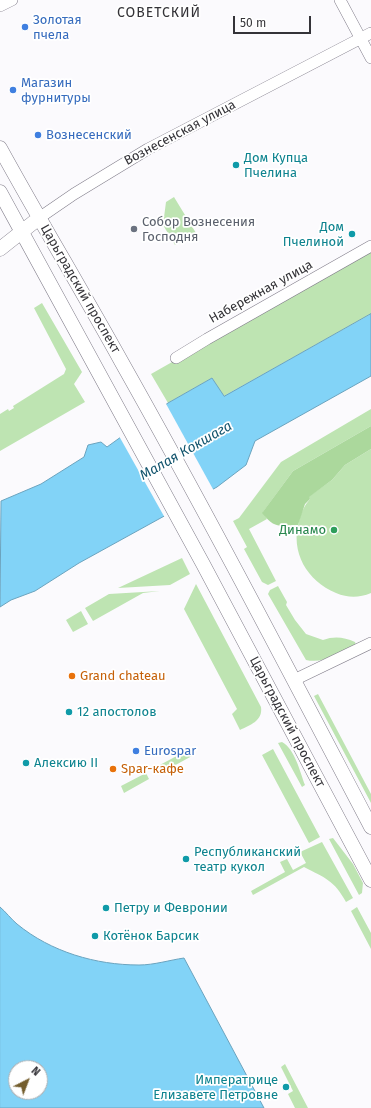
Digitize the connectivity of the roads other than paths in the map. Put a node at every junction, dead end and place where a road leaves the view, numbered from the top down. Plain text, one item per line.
1 (12, 0) edge
2 (340, 0) edge
3 (0, 6) edge
4 (371, 33) edge
5 (360, 39) junction
6 (371, 58) edge
7 (0, 148) edge
8 (0, 192) edge
9 (39, 218) junction
10 (22, 232) junction
11 (371, 246) edge
12 (0, 249) edge
13 (176, 358) dead end
14 (371, 643) edge
15 (294, 680) junction
16 (371, 827) edge
17 (371, 880) edge

1 - 3 street
2 - 5 street
4 - 5 street, Вознесенская улица
5 - 6 street
5 - 9 street, Вознесенская улица
7 - 9 main road, Царьградский проспект
8 - 10 main road, Царьградский проспект
9 - 10 main road, Вознесенская улица
9 - 15 main road, Царьградский проспект
10 - 12 main road, Вознесенская улица
10 - 17 main road, Царьградский проспект
11 - 13 street, Набережная улица
14 - 15 street
15 - 16 main road, Царьградский проспект

